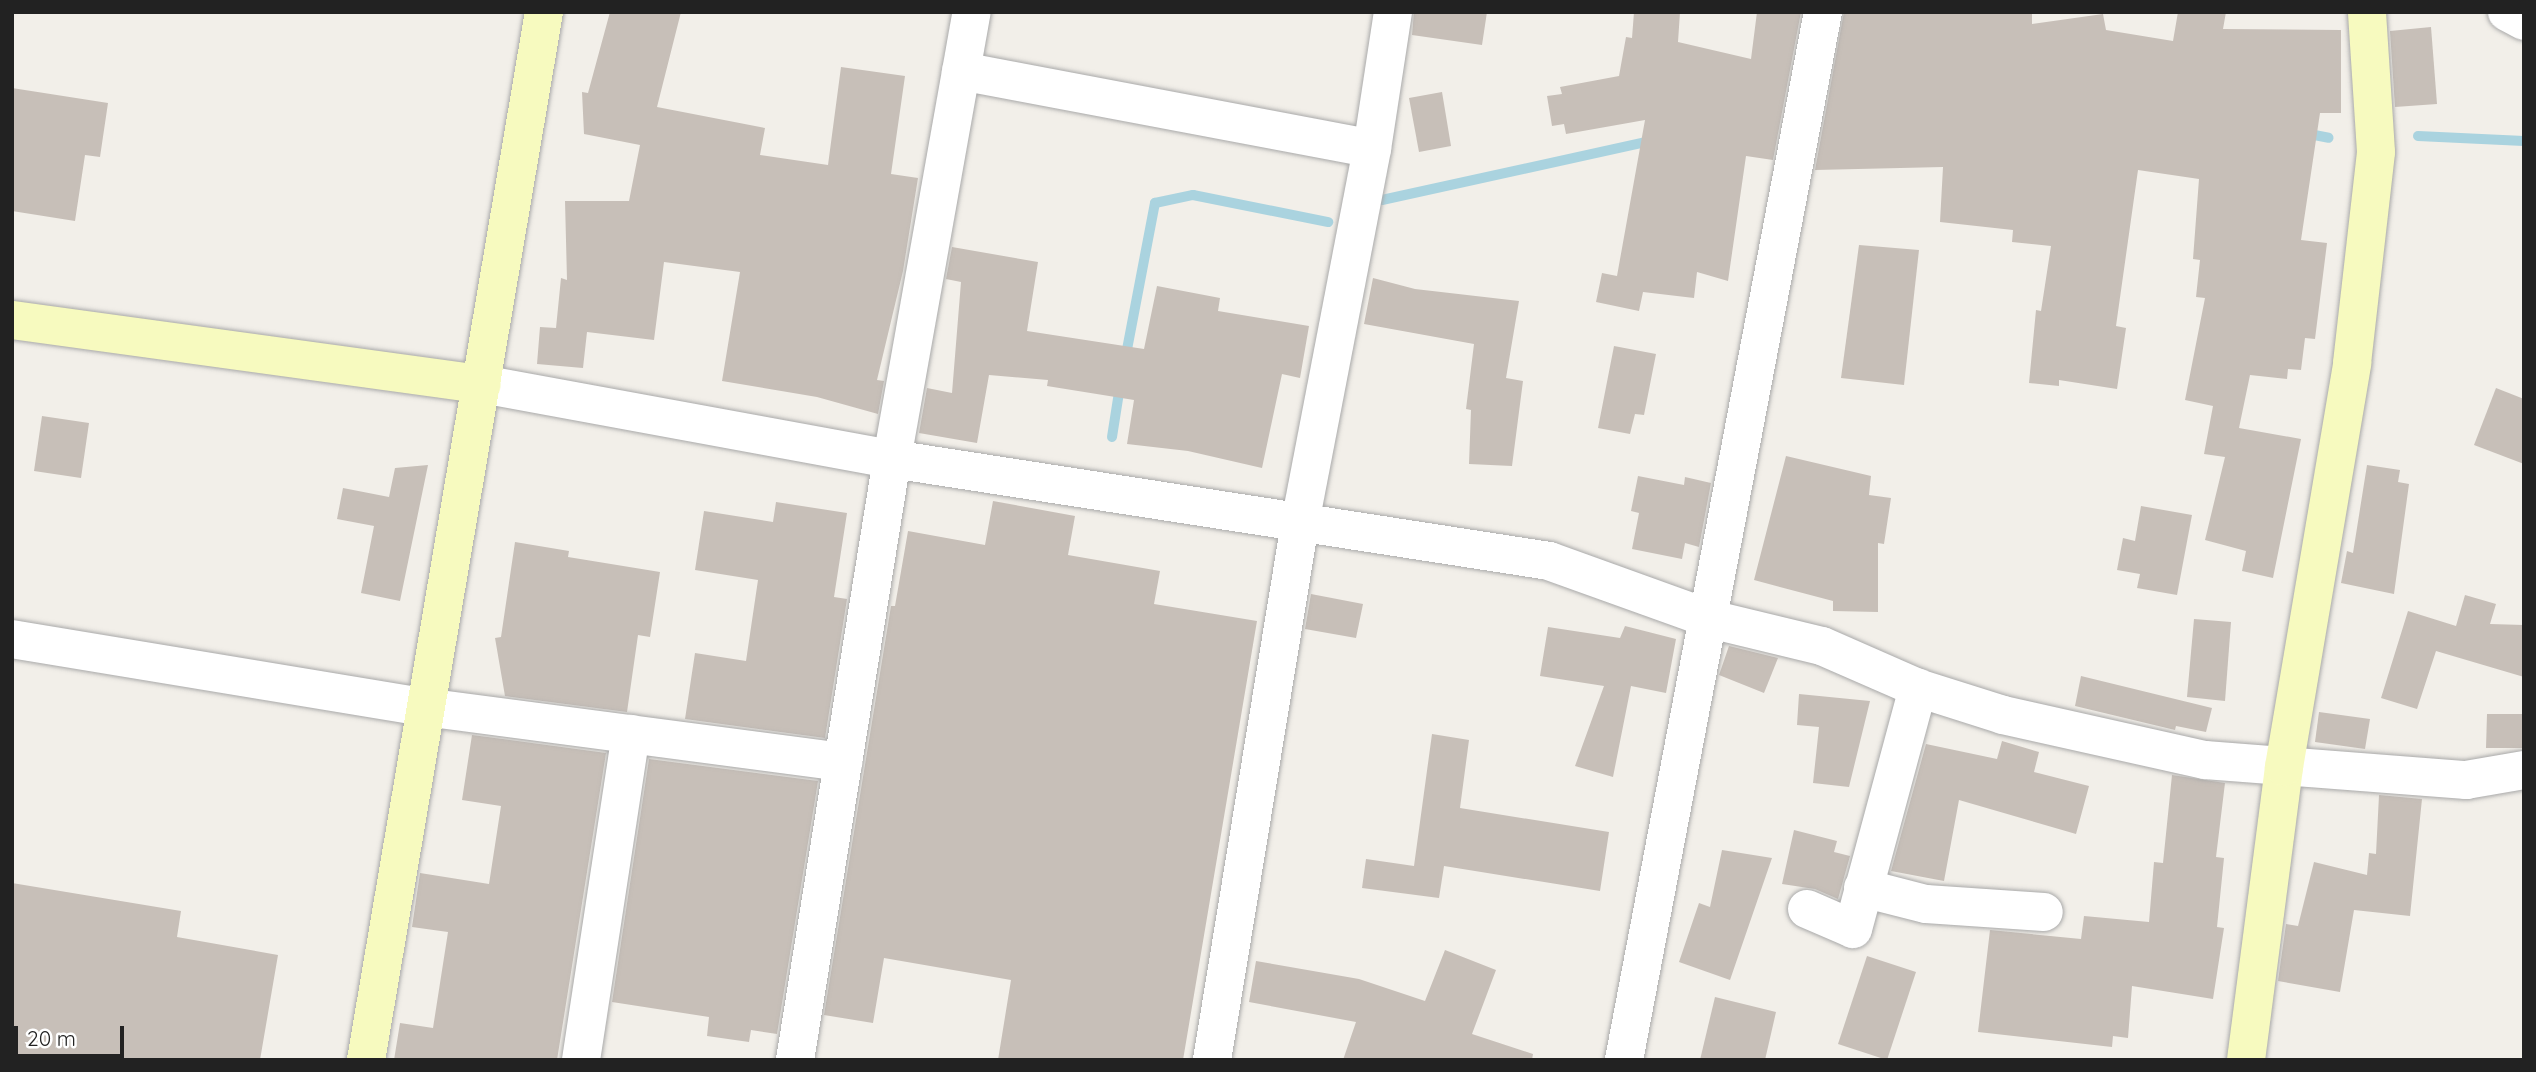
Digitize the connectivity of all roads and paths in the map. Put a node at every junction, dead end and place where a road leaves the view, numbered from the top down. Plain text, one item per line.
1 (544, 12) edge
2 (972, 12) edge
3 (1393, 12) edge
4 (1823, 12) edge
5 (2367, 12) edge
6 (2507, 12) edge
7 (2524, 21) edge
8 (961, 71) junction
9 (1372, 149) junction
10 (12, 320) edge
11 (482, 384) junction
12 (892, 460) junction
13 (1300, 523) junction
14 (1710, 619) junction
15 (12, 639) edge
16 (1918, 688) junction
17 (424, 707) junction
18 (631, 734) junction
19 (843, 762) junction
20 (2284, 767) junction
21 (2524, 771) edge
22 (1863, 888) junction
23 (1807, 909) dead end
24 (2044, 912) dead end
25 (366, 1060) edge
26 (581, 1060) edge
27 (795, 1060) edge
28 (1212, 1060) edge
29 (1624, 1060) edge
30 (2246, 1060) edge

1 - 11 street
2 - 8 street
3 - 9 street
4 - 14 street
5 - 20 street
6 - 7 street
8 - 9 street
8 - 12 street
9 - 13 street
10 - 11 street
11 - 12 street
11 - 17 street
12 - 13 street
12 - 19 street
13 - 14 street
13 - 28 street
14 - 16 street
14 - 29 street
15 - 17 street
16 - 20 street
16 - 22 street
17 - 18 street
17 - 25 street
18 - 19 street
18 - 26 street
19 - 27 street
20 - 21 street
20 - 30 street
22 - 23 street
22 - 24 street

